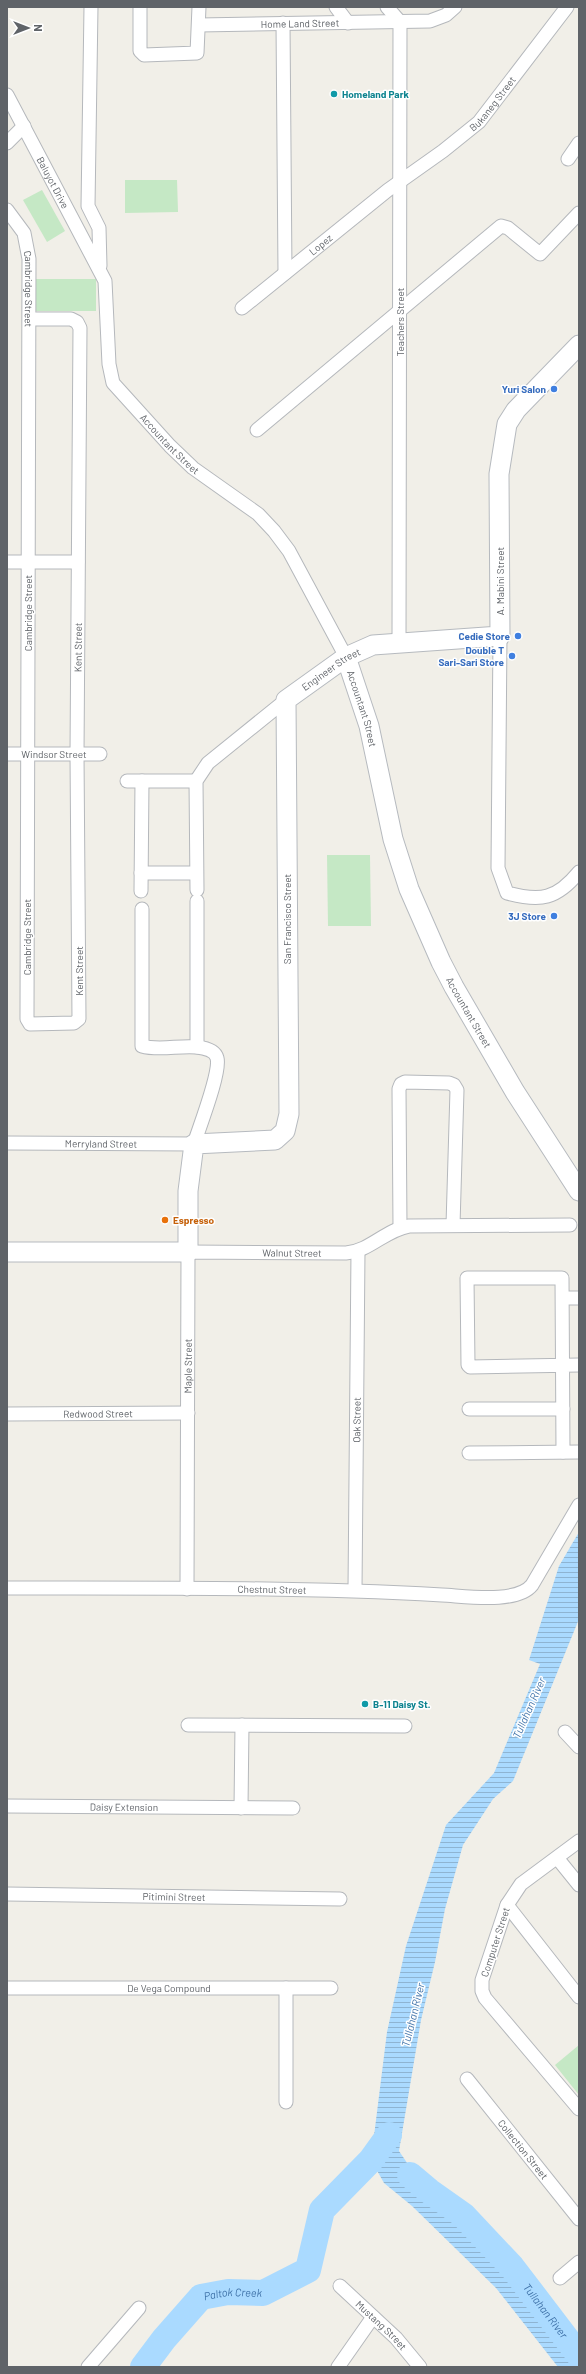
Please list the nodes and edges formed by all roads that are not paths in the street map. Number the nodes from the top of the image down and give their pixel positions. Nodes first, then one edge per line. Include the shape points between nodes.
1 (91, 7) edge
2 (140, 7) edge
3 (199, 7) edge
4 (336, 7) edge
5 (387, 7) edge
6 (456, 7) edge
7 (567, 7) edge
8 (400, 22) junction
9 (348, 23) junction
10 (283, 24) junction
11 (199, 25) junction
12 (7, 95) edge
13 (24, 126) junction
14 (7, 143) edge
15 (579, 143) edge
16 (568, 158) dead end
17 (400, 182) junction
18 (7, 210) edge
19 (579, 213) edge
20 (100, 270) junction
21 (285, 273) junction
22 (242, 308) dead end
23 (400, 312) junction
24 (29, 319) junction
25 (579, 345) edge
26 (257, 430) dead end
27 (7, 562) edge
28 (28, 562) junction
29 (78, 562) junction
30 (500, 636) junction
31 (399, 642) junction
32 (346, 657) junction
33 (286, 700) junction
34 (7, 754) edge
35 (28, 754) junction
36 (77, 754) junction
37 (100, 754) dead end
38 (127, 781) dead end
39 (142, 781) junction
40 (196, 781) junction
41 (579, 872) edge
42 (141, 873) junction
43 (196, 873) junction
44 (141, 891) dead end
45 (142, 909) dead end
46 (77, 1022) joint
47 (197, 1047) junction
48 (7, 1143) edge
49 (194, 1144) junction
50 (579, 1191) edge
51 (453, 1225) junction
52 (570, 1225) dead end
53 (400, 1227) junction
54 (358, 1251) junction
55 (7, 1252) edge
56 (188, 1252) junction
57 (563, 1298) junction
58 (579, 1298) edge
59 (562, 1365) junction
60 (579, 1365) edge
61 (469, 1409) dead end
62 (562, 1409) junction
63 (7, 1414) edge
64 (188, 1414) junction
65 (562, 1452) junction
66 (579, 1452) edge
67 (469, 1453) dead end
68 (579, 1506) edge
69 (7, 1588) edge
70 (187, 1589) junction
71 (356, 1590) junction
72 (188, 1725) dead end
73 (242, 1725) junction
74 (405, 1726) dead end
75 (565, 1732) dead end
76 (579, 1747) edge
77 (7, 1806) edge
78 (241, 1808) junction
79 (293, 1808) dead end
80 (579, 1841) edge
81 (558, 1858) junction
82 (579, 1885) edge
83 (7, 1894) edge
84 (340, 1899) dead end
85 (507, 1905) junction
86 (7, 1988) edge
87 (286, 1988) junction
88 (331, 1988) dead end
89 (579, 1997) edge
90 (467, 2080) dead end
91 (286, 2102) dead end
92 (579, 2109) edge
93 (579, 2219) edge
94 (579, 2262) edge
95 (560, 2278) dead end
96 (340, 2286) dead end
97 (139, 2308) dead end
98 (374, 2317) junction
99 (90, 2365) edge
100 (338, 2367) edge
101 (420, 2367) edge

1 - 20 street via 88,206 99,228
2 - 11 street via 140,51 144,55 197,53
3 - 11 street
4 - 9 street
5 - 8 street
6 - 8 street, Home Land Street via 446,15 430,21
7 - 17 street, Bukaneg Street via 479,122 464,136
8 - 9 street, Home Land Street
8 - 17 street, Teachers Street
9 - 10 street, Home Land Street
10 - 11 street, Home Land Street
10 - 21 street
12 - 13 street, Baluyot Drive
13 - 14 street
13 - 20 street, Baluyot Drive
15 - 16 street
17 - 21 street, Lopez
17 - 23 street, Teachers Street
18 - 24 street, Cambridge Street via 24,233 27,244
19 - 23 street via 540,254 501,226
20 - 32 street, Accountant Street via 107,293 109,364 113,383 193,468 258,514 274,531 289,551
21 - 22 street, Lopez
23 - 26 street
23 - 31 street, Teachers Street
24 - 28 street, Cambridge Street
24 - 29 street, Kent Street via 71,319 79,325
25 - 30 street, A. Mabini Street via 516,410 507,424 499,474
27 - 28 street
28 - 29 street
28 - 35 street, Cambridge Street
29 - 36 street, Kent Street
30 - 31 street, Engineer Street
30 - 41 street, A. Mabini Street via 498,868 508,893 528,898 550,897
31 - 32 street, Engineer Street via 373,645
32 - 33 street, Engineer Street
32 - 50 street, Accountant Street via 369,726 393,839 409,889 454,987 515,1092
33 - 40 street, Engineer Street via 208,763
33 - 49 street, San Francisco Street via 289,1114 285,1131 280,1137 266,1142
34 - 35 street, Windsor Street
35 - 36 street, Windsor Street
35 - 46 street, Cambridge Street via 28,1023
36 - 37 street, Windsor Street
36 - 46 street, Kent Street
38 - 39 street
39 - 40 street
39 - 42 street
40 - 43 street
42 - 43 street
42 - 44 street
43 - 47 street
45 - 47 street via 142,1046
47 - 49 street via 215,1053 218,1064
48 - 49 street, Merryland Street
49 - 56 street, Maple Street via 188,1191
51 - 52 street, Walnut Street
51 - 53 street, Walnut Street
51 - 53 street via 457,1090 449,1083 405,1082 399,1089
53 - 54 street, Walnut Street
54 - 56 street, Walnut Street
54 - 71 street, Oak Street
55 - 56 street, Walnut Street
56 - 64 street, Maple Street
57 - 58 street
57 - 59 street
57 - 59 street via 559,1276 470,1277 467,1280 468,1365
59 - 60 street
59 - 62 street
61 - 62 street
62 - 65 street
63 - 64 street, Redwood Street
64 - 70 street, Maple Street
65 - 66 street
65 - 67 street
68 - 71 street, Chestnut Street via 527,1592 510,1596 470,1596
69 - 70 street, Chestnut Street
70 - 71 street, Chestnut Street
72 - 73 street
73 - 74 street
73 - 78 street
75 - 76 street
77 - 78 street, Daisy Extension
78 - 79 street, Daisy Extension
80 - 81 street, Computer Street
81 - 82 street
81 - 85 street, Computer Street via 522,1884
83 - 84 street, Pitimini Street
85 - 89 street
85 - 92 street, Computer Street via 482,1980 482,1991 485,1998
86 - 87 street, De Vega Compound
87 - 88 street, De Vega Compound
87 - 91 street
90 - 93 street, Collection Street
94 - 95 street
96 - 98 street, Mustang Street
97 - 99 street
98 - 100 street
98 - 101 street, Mustang Street

